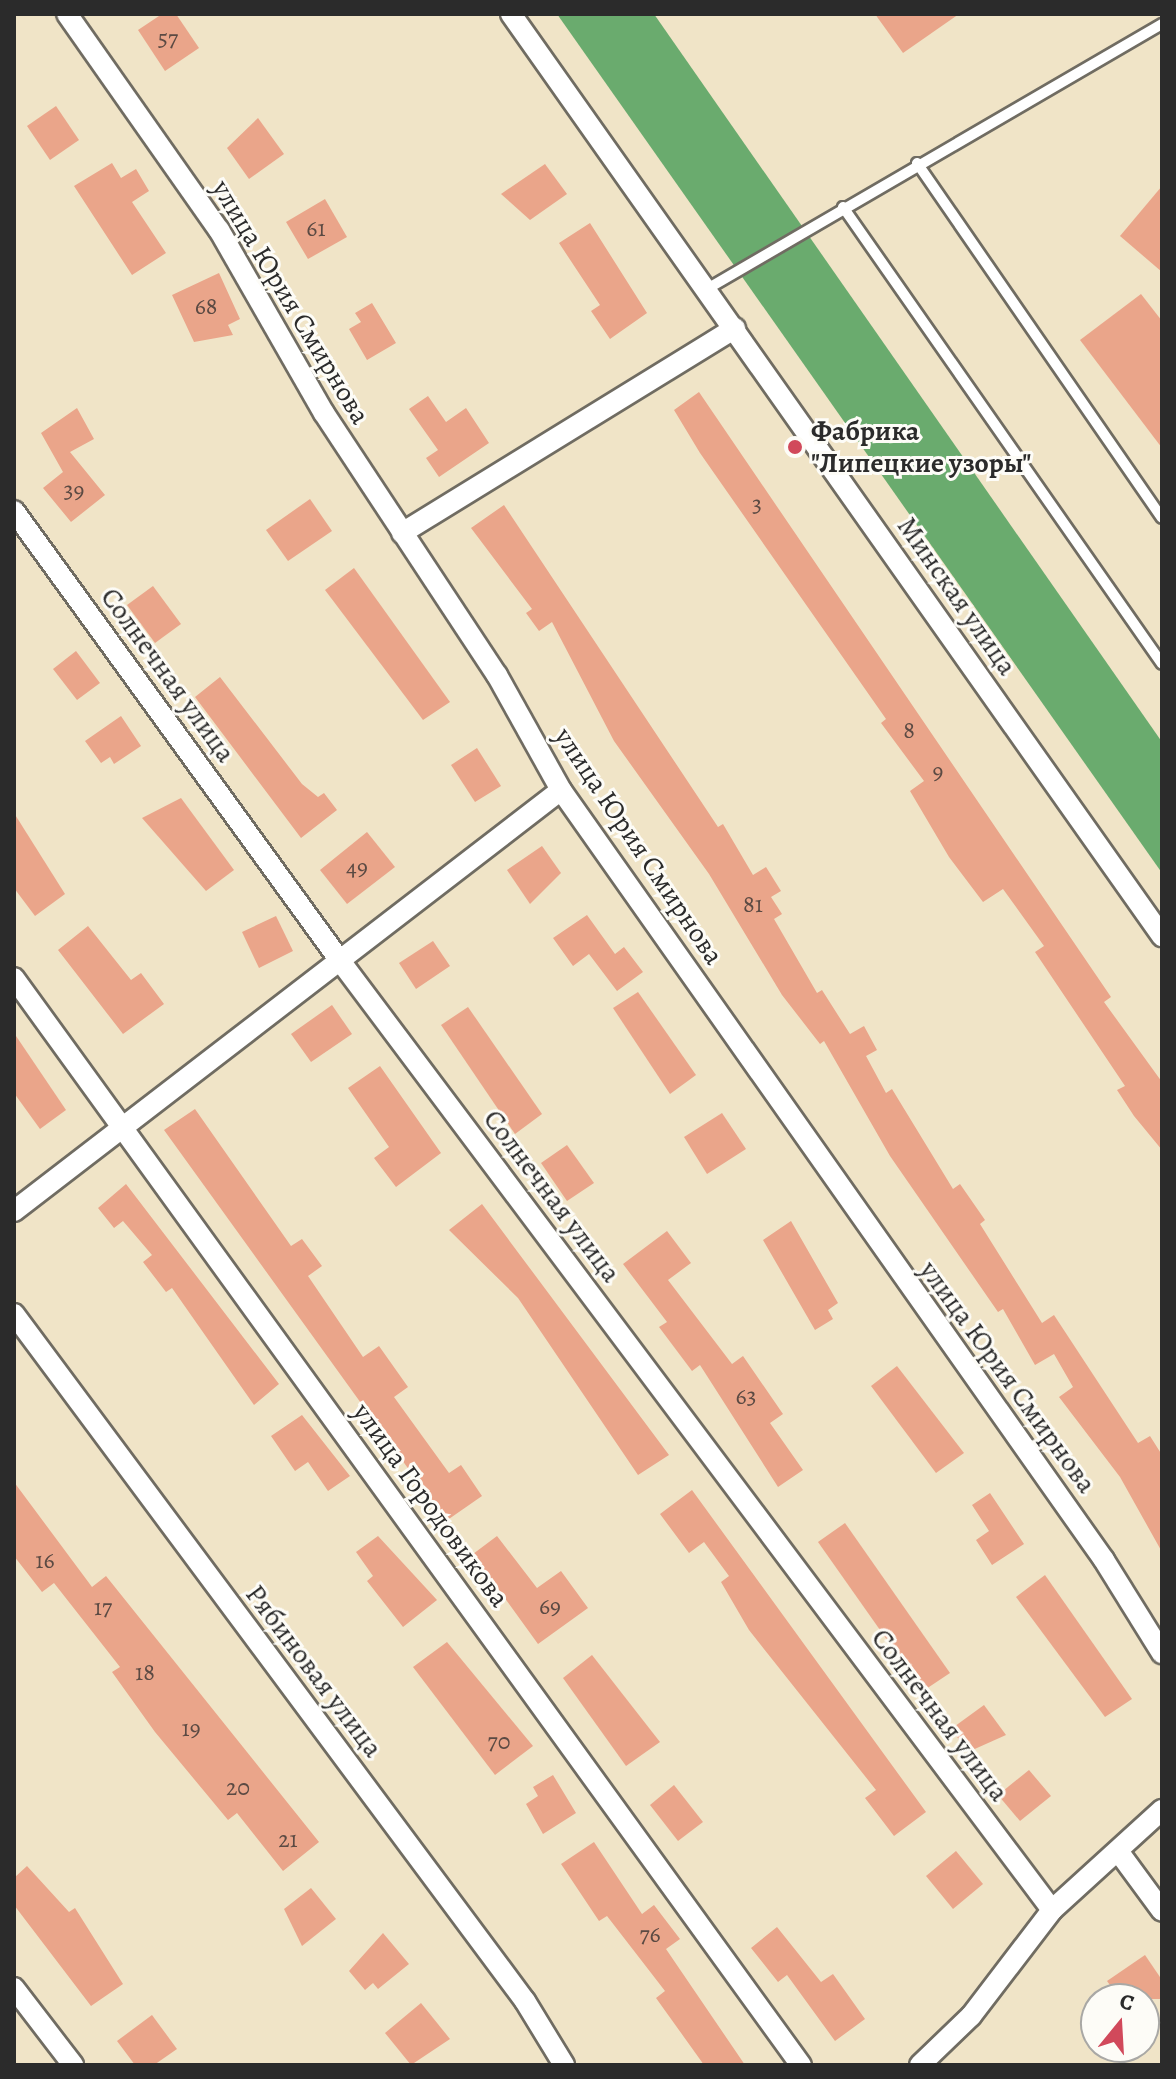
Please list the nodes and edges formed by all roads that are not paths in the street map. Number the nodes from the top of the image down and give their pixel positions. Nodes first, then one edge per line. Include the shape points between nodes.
1 (67, 14) edge
2 (511, 14) edge
3 (1162, 24) edge
4 (917, 163) junction
5 (843, 207) junction
6 (707, 289) junction
7 (735, 328) junction
8 (14, 511) edge
9 (1162, 518) edge
10 (402, 533) junction
11 (1162, 664) edge
12 (561, 790) junction
13 (1162, 936) edge
14 (341, 962) junction
15 (14, 978) edge
16 (121, 1125) junction
17 (14, 1211) edge
18 (14, 1314) edge
19 (1162, 1653) edge
20 (1162, 1810) edge
21 (1118, 1851) junction
22 (1052, 1910) junction
23 (1162, 1911) edge
24 (14, 1988) edge
25 (73, 2065) edge
26 (564, 2065) edge
27 (801, 2065) edge
28 (920, 2065) edge

1 - 10 street, улица Юрия Смирнова via 219,230
2 - 6 street, Минская улица
3 - 4 lane
4 - 5 lane
4 - 9 lane
5 - 6 lane
5 - 11 lane
6 - 7 street, Минская улица
7 - 10 street
7 - 13 street, Минская улица
8 - 14 street, Солнечная улица
10 - 12 street, улица Юрия Смирнова via 497,675
12 - 14 street
12 - 19 street, улица Юрия Смирнова via 1104,1560
14 - 16 street
14 - 22 street, Солнечная улица
15 - 16 street, улица Городовикова
16 - 17 street
16 - 27 street, улица Городовикова
18 - 26 street, Рябиновая улица via 525,2001
20 - 21 street
21 - 22 street
21 - 23 street
22 - 28 street via 971,2016
24 - 25 street

